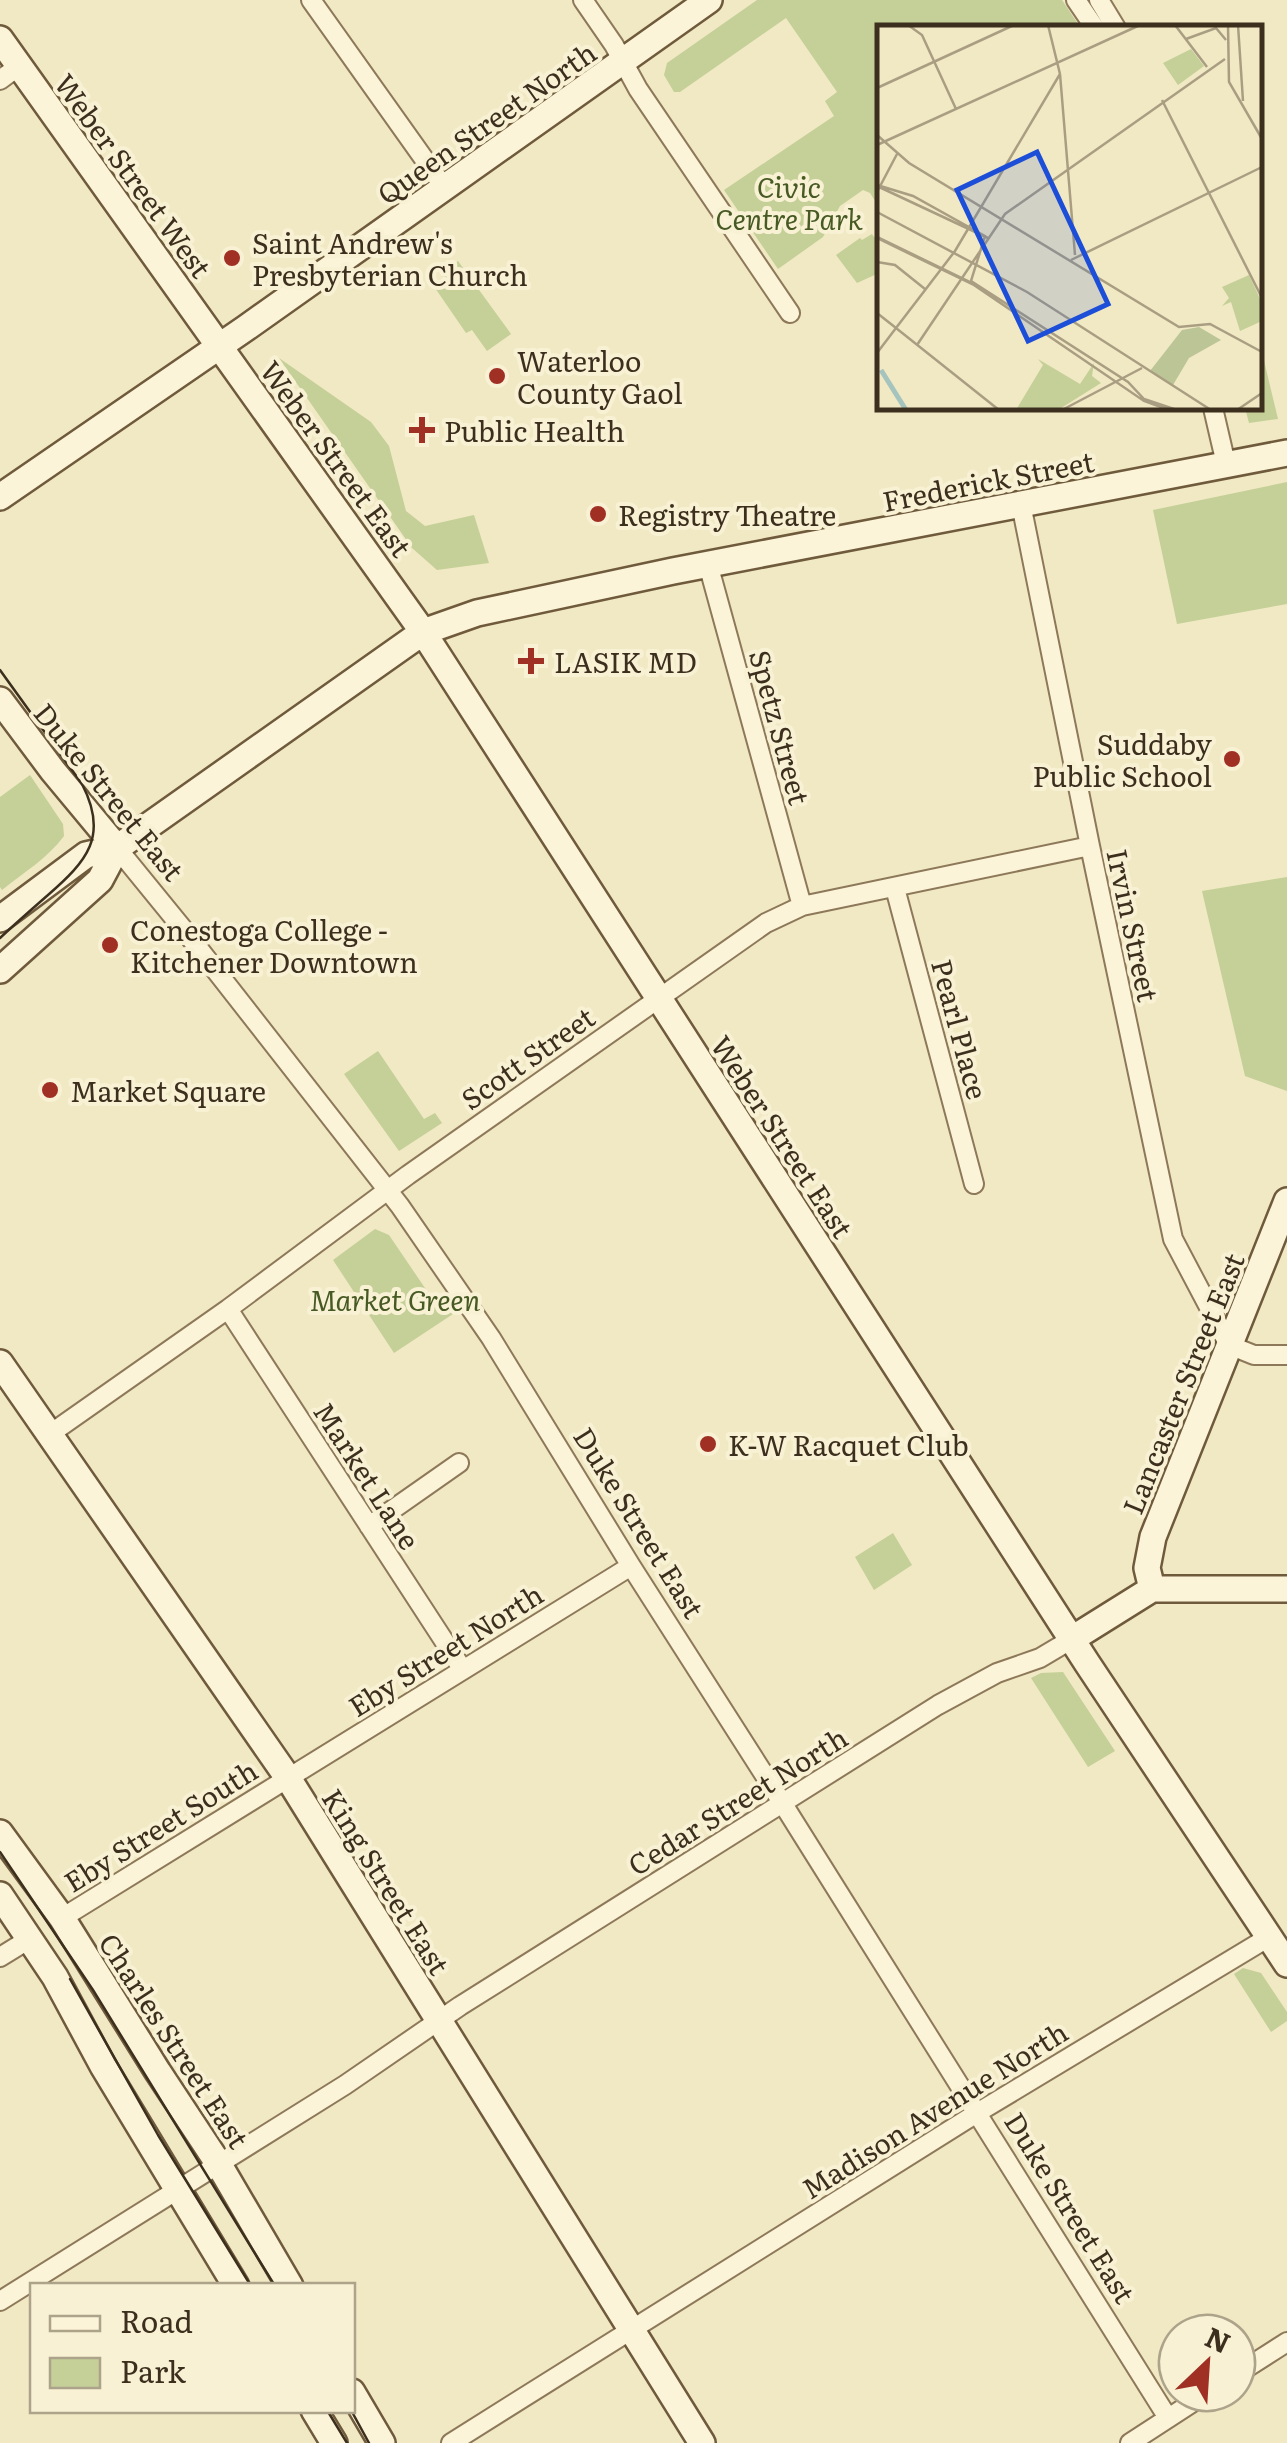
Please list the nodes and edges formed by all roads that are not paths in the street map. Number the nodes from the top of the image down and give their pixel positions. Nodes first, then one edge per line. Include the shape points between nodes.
1 (311, 0) edge
2 (583, 0) edge
3 (709, 0) edge
4 (1076, 0) edge
5 (1098, 0) edge
6 (1092, 25) edge
7 (1114, 25) edge
8 (0, 39) edge
9 (624, 62) junction
10 (10, 73) edge
11 (444, 187) junction
12 (790, 314) dead end
13 (219, 346) junction
14 (1213, 410) edge
15 (1287, 452) edge
16 (1226, 464) junction
17 (0, 497) edge
18 (1021, 504) junction
19 (708, 564) junction
20 (423, 632) junction
21 (0, 700) edge
22 (1090, 846) junction
23 (117, 848) junction
24 (895, 888) junction
25 (802, 906) junction
26 (0, 919) edge
27 (0, 970) edge
28 (658, 998) junction
29 (974, 1184) dead end
30 (388, 1190) junction
31 (1287, 1201) edge
32 (228, 1310) junction
33 (1229, 1345) junction
34 (1287, 1354) edge
35 (0, 1364) edge
36 (50, 1434) junction
37 (459, 1463) dead end
38 (369, 1526) junction
39 (631, 1566) junction
40 (1287, 1588) edge
41 (1152, 1589) junction
42 (1072, 1639) junction
43 (463, 1670) junction
44 (288, 1778) junction
45 (783, 1804) junction
46 (0, 1832) edge
47 (0, 1895) edge
48 (62, 1918) junction
49 (1269, 1937) junction
50 (30, 1938) junction
51 (0, 1958) edge
52 (1287, 1964) edge
53 (438, 2022) junction
54 (976, 2114) junction
55 (218, 2163) junction
56 (177, 2189) junction
57 (234, 2283) edge
58 (288, 2283) edge
59 (0, 2300) edge
60 (631, 2331) junction
61 (1287, 2342) edge
62 (1257, 2361) edge
63 (355, 2397) edge
64 (316, 2413) edge
65 (1176, 2413) edge
66 (1168, 2418) junction
67 (1136, 2441) edge
68 (334, 2443) edge
69 (382, 2443) edge
70 (452, 2443) edge
71 (702, 2443) edge

1 - 11 street
2 - 9 street
3 - 9 main road, Queen Street North
4 - 6 street
5 - 7 street
8 - 10 main road, Weber Street West
9 - 11 main road, Queen Street North
9 - 12 street
10 - 13 main road, Weber Street West
11 - 13 main road, Queen Street North
13 - 17 main road, Queen Street North
13 - 20 main road, Weber Street East
14 - 16 street
15 - 16 main road, Frederick Street
16 - 18 main road, Frederick Street
18 - 19 main road, Frederick Street
18 - 22 street, Irvin Street
19 - 20 main road, Frederick Street via 476,613
19 - 25 street, Spetz Street
20 - 23 main road, Frederick Street
20 - 28 main road, Weber Street East
21 - 23 main road, Duke Street East
22 - 24 street, Scott Street
22 - 33 street, Irvin Street via 1172,1239
23 - 26 main road, Frederick Street via 86,854
23 - 27 main road, Frederick Street via 100,880
23 - 30 street, Duke Street East
24 - 25 street, Scott Street
24 - 29 street, Pearl Place
25 - 28 street, Scott Street via 766,923
28 - 30 street, Scott Street
28 - 42 main road, Weber Street East
30 - 32 street, Scott Street
30 - 39 street, Duke Street East via 496,1344
31 - 33 main road, Lancaster Street East
32 - 36 street, Scott Street
32 - 38 street, Market Lane
33 - 34 street via 1254,1355
33 - 41 main road, Lancaster Street East via 1153,1537 1147,1568
35 - 36 main road, King Street East
36 - 44 main road, King Street East
37 - 38 street
38 - 43 street, Market Lane
39 - 43 street, Eby Street North
39 - 45 street, Duke Street East
40 - 41 main road
41 - 42 main road
42 - 45 street, Cedar Street North via 938,1705
42 - 49 main road, Weber Street East
43 - 44 street, Eby Street North
44 - 48 street, Eby Street South
44 - 53 main road, King Street East
45 - 53 street, Cedar Street North
45 - 54 street, Duke Street East
46 - 48 main road, Charles Street East
47 - 50 main road
48 - 55 main road, Charles Street East
49 - 52 main road, Weber Street East
49 - 54 street, Madison Avenue North
50 - 51 street
50 - 56 main road
53 - 55 street, Cedar Street North
53 - 60 main road, King Street East
54 - 60 street, Madison Avenue North
54 - 66 street, Duke Street East
55 - 56 street, Cedar Street North
55 - 58 main road, Charles Street East
56 - 57 main road
56 - 59 street, Cedar Street North
60 - 70 street, Madison Avenue North
60 - 71 main road, King Street East
61 - 62 street
63 - 69 main road
64 - 68 main road
65 - 66 street
66 - 67 street

